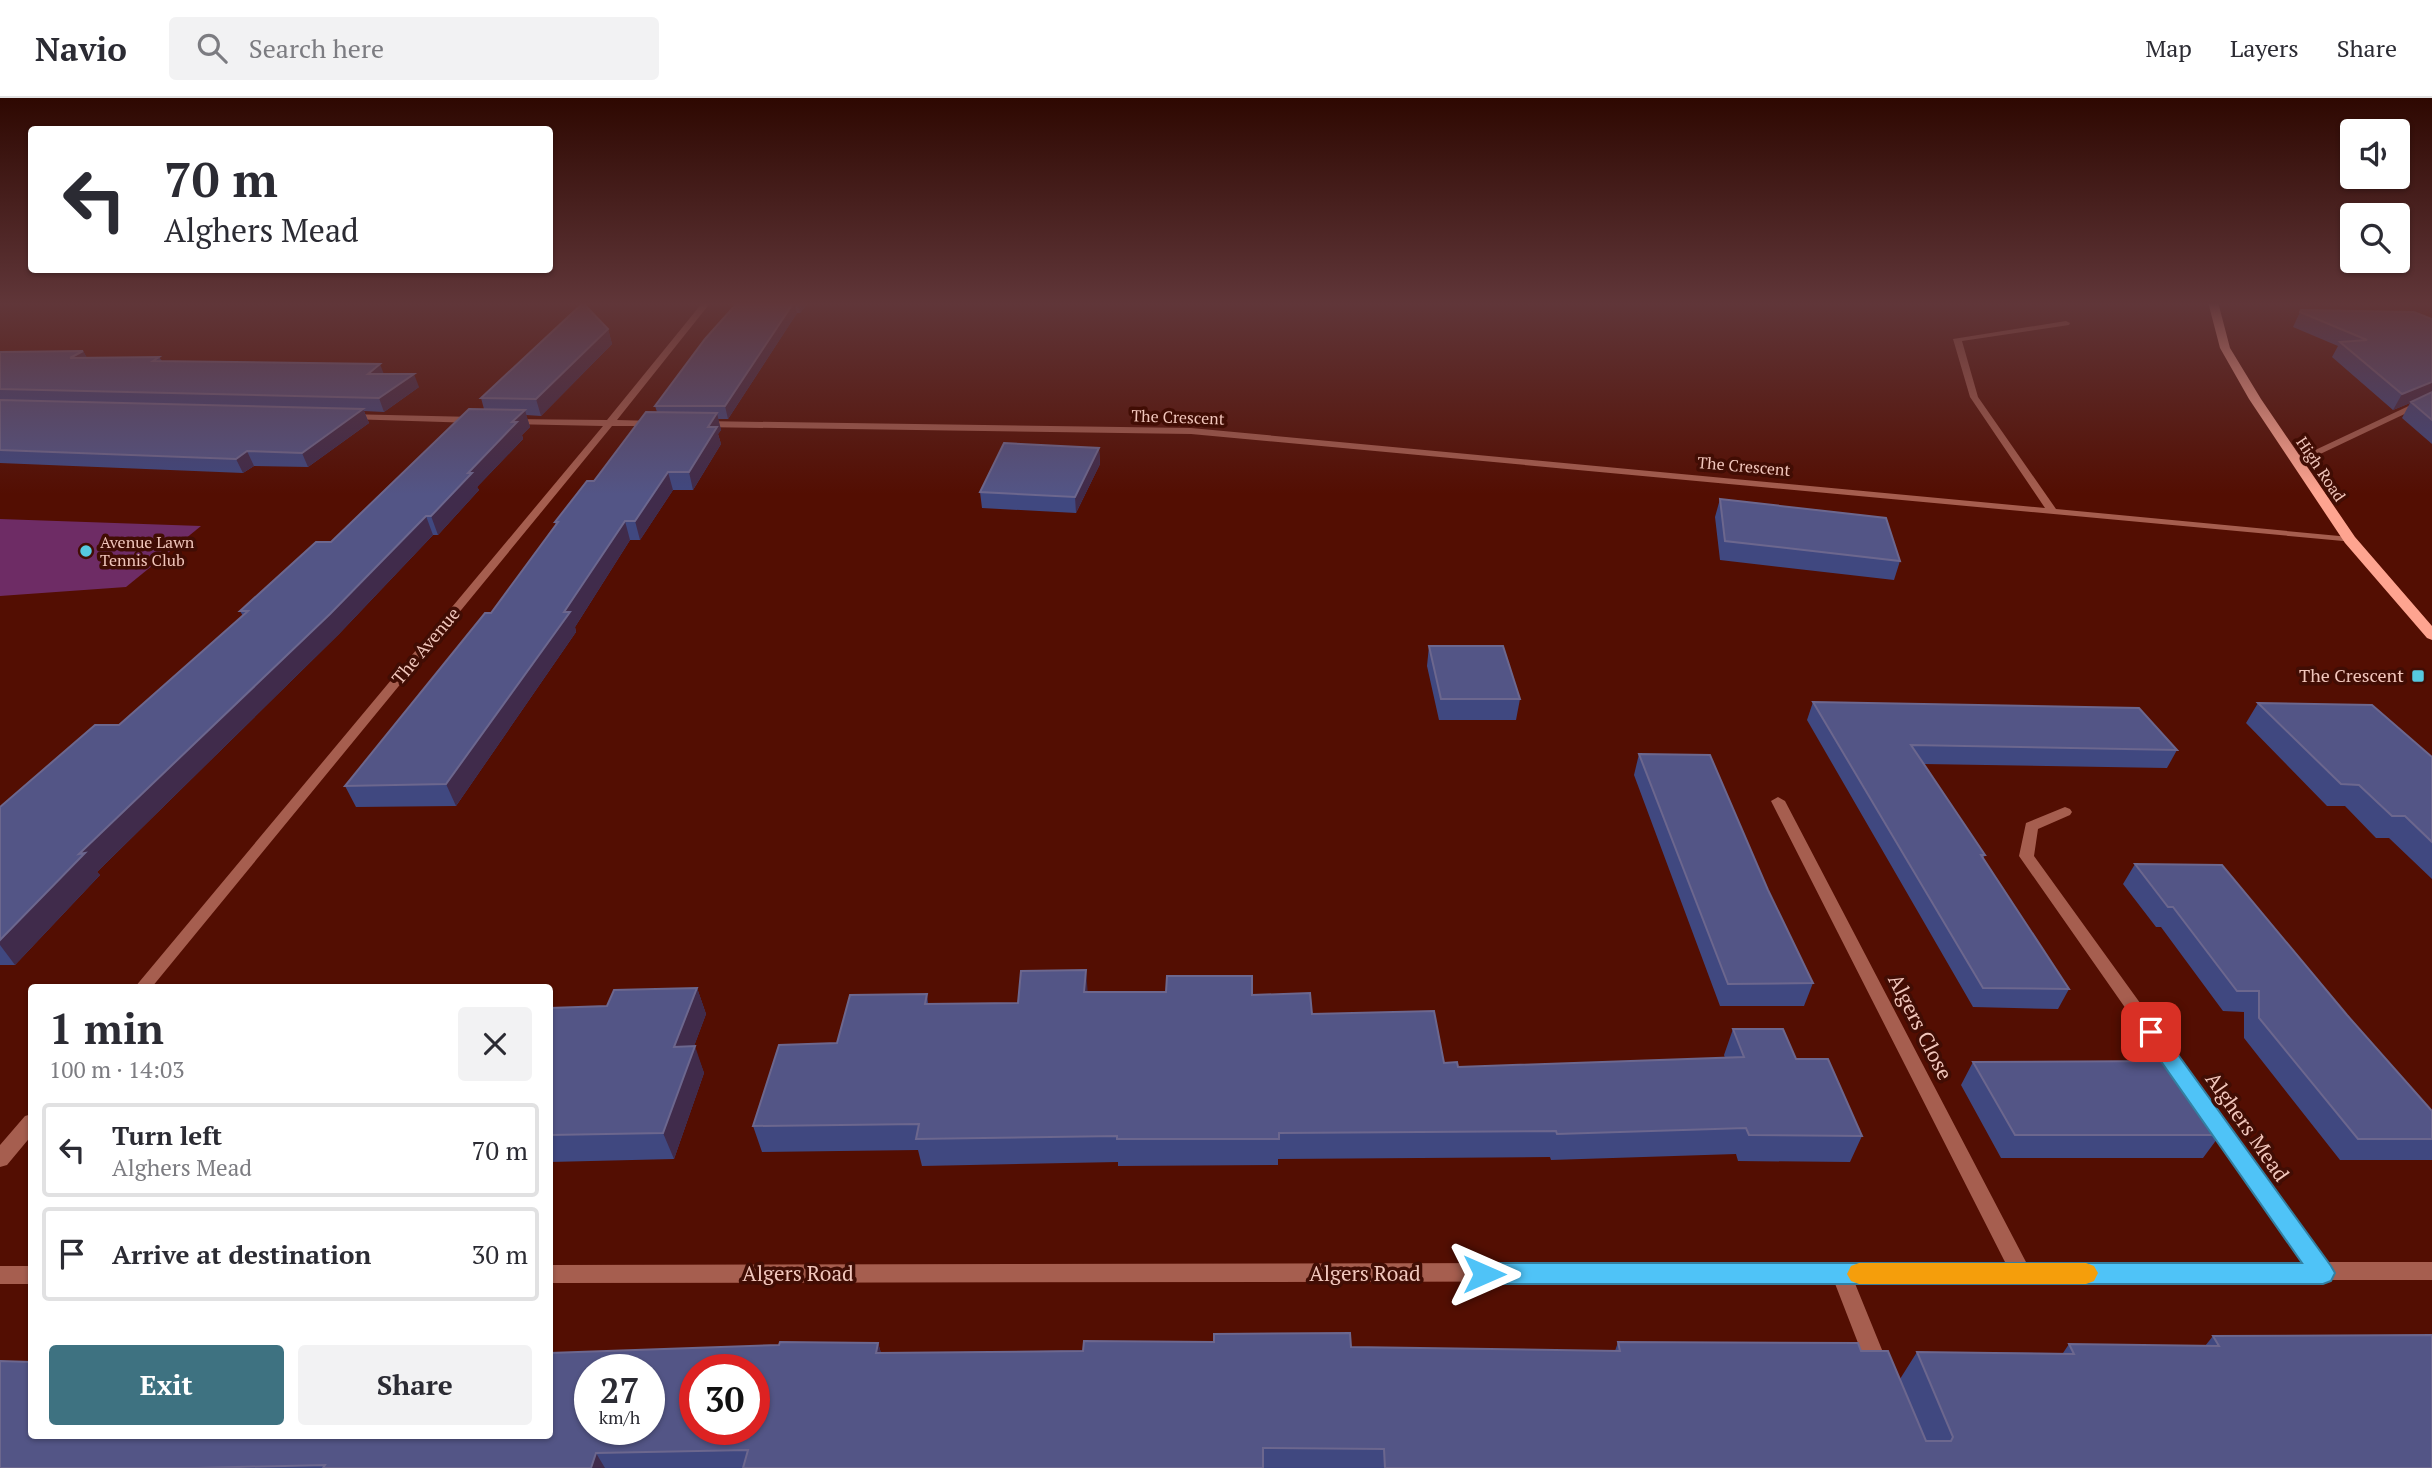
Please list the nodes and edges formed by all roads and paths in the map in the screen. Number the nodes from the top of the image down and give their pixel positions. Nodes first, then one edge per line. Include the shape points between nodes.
1 (656, 366) edge
2 (1965, 366) edge
3 (2236, 366) edge
4 (2432, 398) edge
5 (333, 416) edge
6 (485, 420) edge
7 (499, 420) edge
8 (610, 423) junction
9 (666, 424) edge
10 (693, 424) edge
11 (2294, 457) junction
12 (2051, 510) junction
13 (2350, 540) junction
14 (2432, 635) edge
15 (1778, 801) dead end
16 (2065, 812) dead end
17 (145, 984) edge
18 (28, 1127) edge
19 (0, 1160) edge
20 (2432, 1271) edge
21 (2021, 1273) junction
22 (2323, 1273) junction
23 (553, 1274) edge
24 (1841, 1274) junction
25 (0, 1275) edge
26 (28, 1275) edge
27 (1888, 1390) edge

1 - 8 street, The Avenue
2 - 12 street via 1974,397
3 - 11 main road, High Road
4 - 11 street via 2313,454
5 - 6 street
7 - 8 street
8 - 9 street
8 - 17 street, The Avenue
10 - 12 street, The Crescent via 1191,431
11 - 13 main road, High Road
12 - 13 street, The Crescent
13 - 14 main road, High Road
15 - 21 street, Algers Close
16 - 22 street, Alghers Mead via 2031,826 2026,856
18 - 19 street
20 - 22 street, Algers Road
21 - 22 street, Algers Road
21 - 24 street, Algers Road
23 - 24 street, Algers Road
24 - 27 street
25 - 26 street

